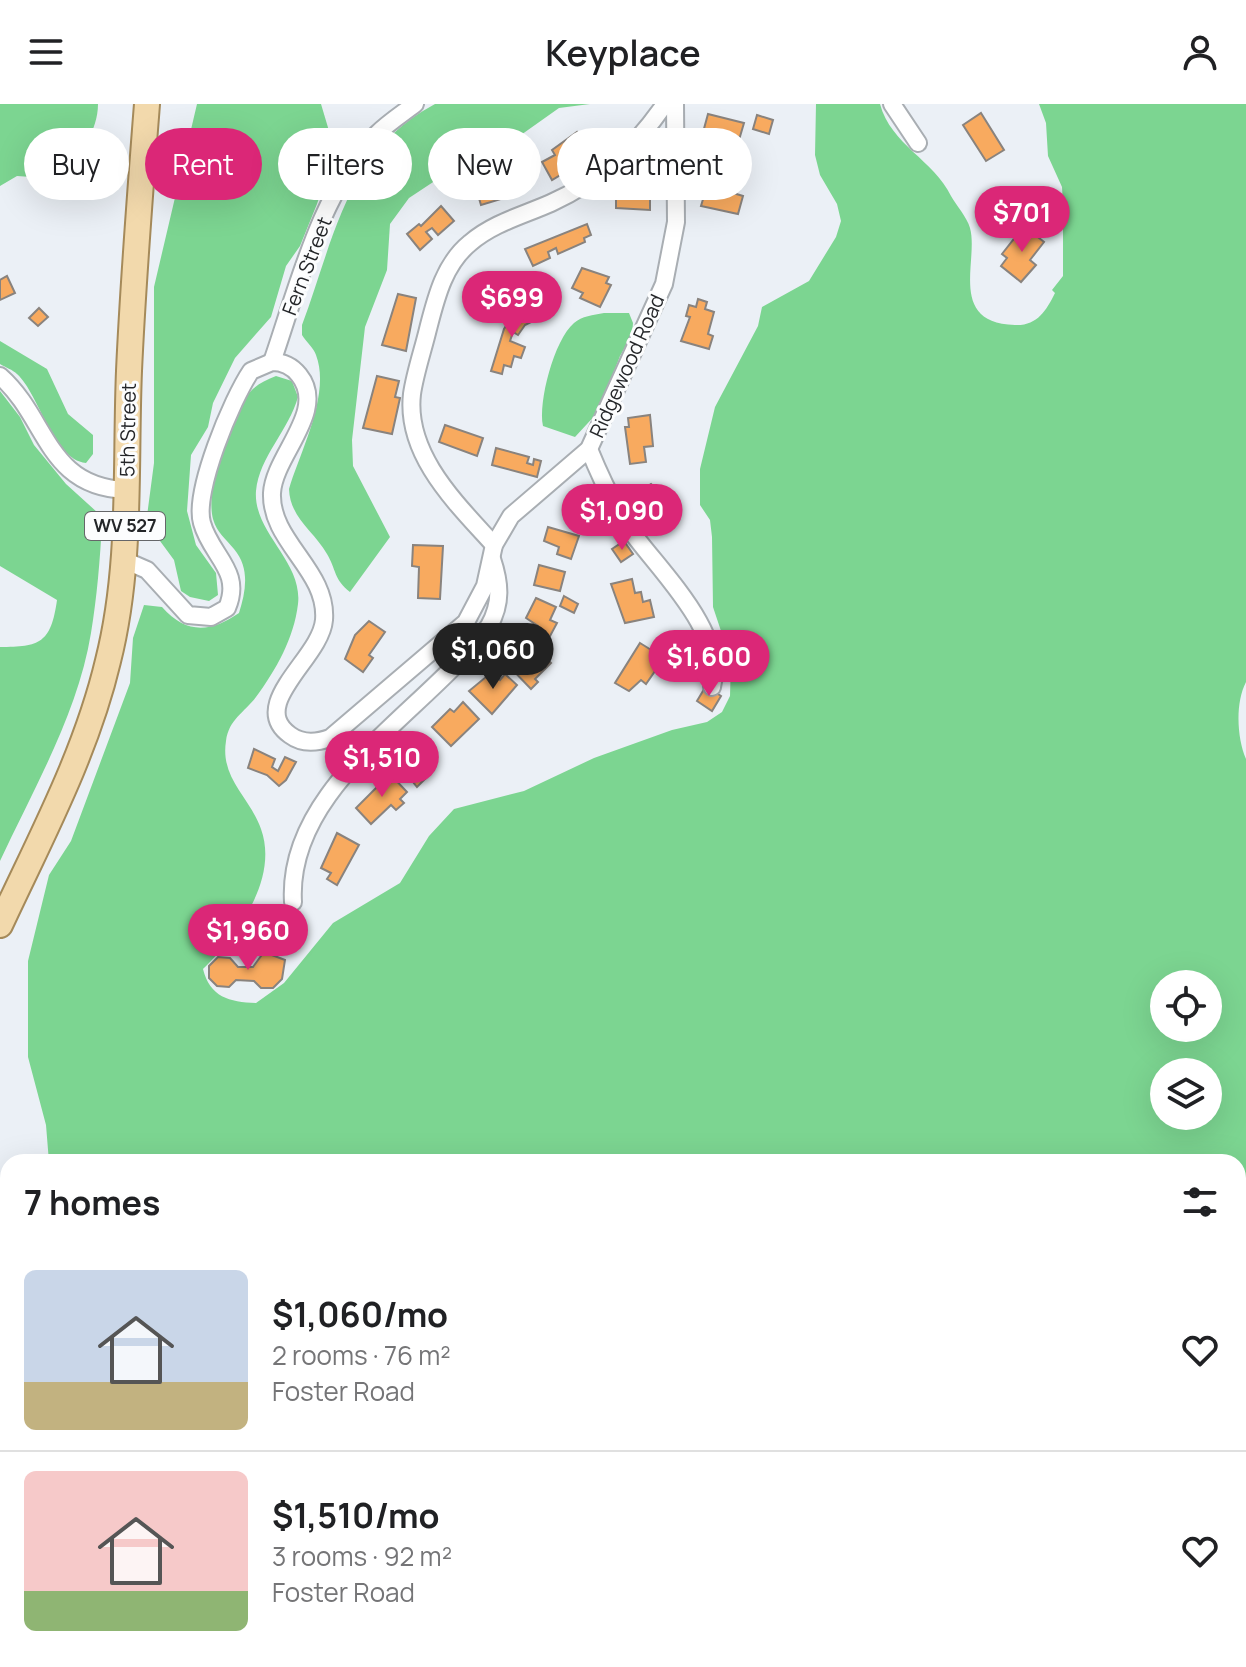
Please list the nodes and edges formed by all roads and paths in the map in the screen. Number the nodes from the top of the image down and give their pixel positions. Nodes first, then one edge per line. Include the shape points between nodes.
1 (147, 104) edge
2 (415, 104) edge
3 (665, 104) edge
4 (675, 104) edge
5 (892, 104) edge
6 (918, 143) dead end
7 (272, 362) junction
8 (0, 376) edge
9 (589, 449) junction
10 (126, 490) junction
11 (493, 551) junction
12 (124, 560) junction
13 (712, 687) dead end
14 (293, 902) dead end
15 (0, 925) edge

1 - 10 main road, 5th Street / WV 527
2 - 7 street, Fern Street via 365,148 331,205
3 - 11 street via 603,173 554,202 487,230 454,259 442,280 412,395 416,437 435,474
4 - 9 street, Ridgewood Road via 676,222 664,284
5 - 6 street
7 - 11 street, Ridgewood Road via 294,370 308,393 307,409 278,468 272,497 285,536 313,575 324,606 316,646 277,700 278,722 285,732 307,742 330,738 443,644 477,607
7 - 12 street via 258,366 246,379 200,498 202,525 231,576 227,608 211,617 188,615 147,570
8 - 10 street via 20,397 62,464 94,484
9 - 11 street, Ridgewood Road via 522,504
9 - 13 street via 627,526 708,639 715,664
10 - 12 main road, 5th Street / WV 527
11 - 14 street via 499,597 489,626 339,782 297,857
12 - 15 main road, 5th Street / WV 527 via 113,639 92,715

